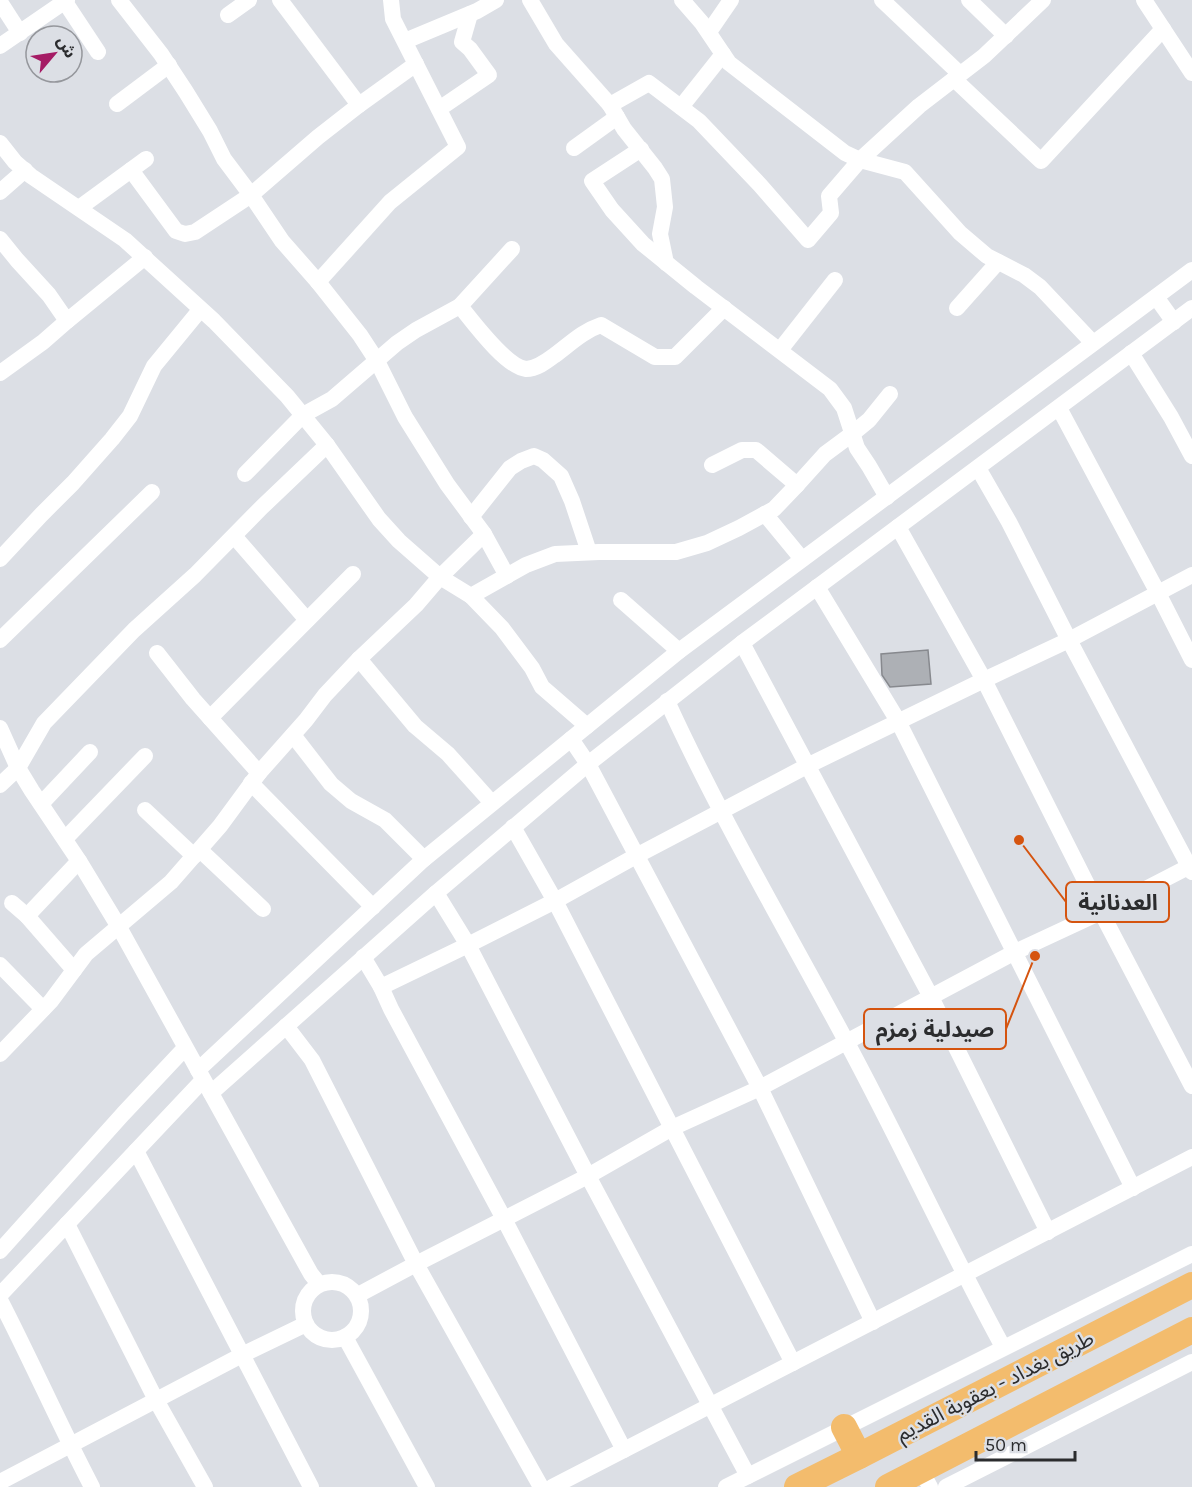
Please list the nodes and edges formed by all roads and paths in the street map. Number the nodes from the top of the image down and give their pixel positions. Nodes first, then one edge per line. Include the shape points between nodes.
1 (119, 0) edge
2 (249, 0) edge
3 (280, 0) edge
4 (391, 0) edge
5 (496, 0) edge
6 (530, 0) edge
7 (682, 0) edge
8 (731, 0) edge
9 (882, 0) edge
10 (969, 0) edge
11 (1043, 0) edge
12 (1144, 0) edge
13 (66, 1) edge
14 (0, 2) edge
15 (470, 14) junction
16 (228, 15) dead end
17 (1163, 29) junction
18 (709, 32) junction
19 (20, 33) junction
20 (1006, 36) junction
21 (405, 41) junction
22 (0, 46) edge
23 (98, 52) dead end
24 (723, 54) junction
25 (416, 64) junction
26 (169, 65) junction
27 (1192, 73) edge
28 (957, 77) junction
29 (117, 104) dead end
30 (359, 105) junction
31 (681, 107) junction
32 (439, 109) junction
33 (614, 111) junction
34 (0, 143) edge
35 (574, 148) dead end
36 (640, 149) junction
37 (146, 159) dead end
38 (860, 160) junction
39 (25, 170) junction
40 (131, 170) junction
41 (0, 192) edge
42 (251, 195) junction
43 (79, 208) junction
44 (0, 239) edge
45 (512, 249) dead end
46 (145, 257) junction
47 (998, 262) junction
48 (666, 263) junction
49 (1192, 270) edge
50 (835, 280) dead end
51 (318, 282) junction
52 (1156, 297) junction
53 (460, 306) junction
54 (724, 308) junction
55 (957, 308) dead end
56 (1192, 308) edge
57 (200, 310) junction
58 (67, 321) junction
59 (1174, 322) junction
60 (1094, 344) junction
61 (780, 350) junction
62 (1131, 352) junction
63 (377, 361) junction
64 (0, 373) edge
65 (890, 394) dead end
66 (1059, 408) junction
67 (303, 415) junction
68 (852, 434) junction
69 (327, 444) junction
70 (1192, 456) edge
71 (712, 465) dead end
72 (978, 468) junction
73 (245, 474) dead end
74 (797, 485) junction
75 (152, 492) dead end
76 (887, 497) junction
77 (765, 514) junction
78 (471, 517) junction
79 (898, 527) junction
80 (484, 534) junction
81 (234, 536) junction
82 (589, 552) junction
83 (0, 559) edge
84 (802, 559) junction
85 (353, 574) dead end
86 (1192, 575) edge
87 (507, 576) junction
88 (440, 578) junction
89 (817, 587) junction
90 (1158, 592) junction
91 (471, 596) junction
92 (621, 600) dead end
93 (307, 620) junction
94 (0, 640) edge
95 (1069, 640) junction
96 (742, 643) junction
97 (679, 651) junction
98 (157, 653) dead end
99 (359, 659) junction
100 (1192, 660) edge
101 (984, 680) junction
102 (667, 701) junction
103 (210, 718) junction
104 (898, 721) junction
105 (587, 726) junction
106 (0, 728) edge
107 (293, 735) junction
108 (571, 739) junction
109 (90, 752) dead end
110 (145, 756) dead end
111 (588, 764) junction
112 (807, 766) junction
113 (18, 768) junction
114 (255, 778) junction
115 (0, 785) edge
116 (492, 803) junction
117 (41, 804) junction
118 (145, 810) dead end
119 (722, 811) junction
120 (513, 827) junction
121 (65, 839) junction
122 (197, 853) junction
123 (636, 856) junction
124 (424, 859) junction
125 (80, 861) junction
126 (1191, 868) edge
127 (436, 892) junction
128 (555, 901) junction
129 (12, 903) dead end
130 (373, 907) junction
131 (263, 909) dead end
132 (1101, 912) junction
133 (27, 915) junction
134 (118, 927) junction
135 (468, 945) junction
136 (1016, 952) junction
137 (363, 957) junction
138 (0, 965) edge
139 (74, 970) junction
140 (381, 987) junction
141 (931, 997) junction
142 (43, 1009) junction
143 (286, 1026) junction
144 (847, 1042) junction
145 (186, 1048) junction
146 (0, 1054) edge
147 (204, 1081) junction
148 (1192, 1086) edge
149 (760, 1088) junction
150 (672, 1128) junction
151 (136, 1151) junction
152 (1192, 1157) edge
153 (588, 1176) junction
154 (1133, 1188) junction
155 (504, 1219) junction
156 (67, 1224) junction
157 (1048, 1232) junction
158 (2, 1244) edge
159 (1192, 1254) edge
160 (416, 1264) junction
161 (964, 1275) junction
162 (319, 1284) junction
163 (1192, 1285) edge
164 (0, 1295) edge
165 (358, 1295) junction
166 (0, 1300) edge
167 (873, 1322) junction
168 (306, 1324) junction
169 (1192, 1330) edge
170 (345, 1337) junction
171 (1003, 1347) junction
172 (242, 1354) junction
173 (1192, 1362) edge
174 (793, 1363) junction
175 (156, 1400) junction
176 (711, 1406) junction
177 (844, 1427) junction
178 (70, 1445) junction
179 (624, 1450) junction
180 (860, 1456) junction
181 (748, 1476) junction
182 (926, 1478) edge
183 (0, 1482) edge
184 (92, 1487) edge
185 (205, 1487) edge
186 (310, 1487) edge
187 (426, 1487) edge
188 (541, 1487) edge
189 (552, 1487) edge
190 (726, 1487) edge
191 (797, 1487) edge
192 (888, 1487) edge
193 (946, 1487) edge

1 - 26 street
2 - 16 street
3 - 30 street
4 - 21 street via 393,19
5 - 15 street
6 - 33 street via 556,44
7 - 18 street
8 - 18 street
9 - 28 street
10 - 20 street
11 - 20 street
12 - 17 street
13 - 19 street
13 - 23 street
14 - 19 street
15 - 21 street
15 - 32 street via 462,42 489,75
17 - 27 street
17 - 28 street via 1041,161
18 - 24 street
19 - 22 street
20 - 28 street
21 - 25 street
24 - 31 street
24 - 38 street via 738,71 845,153
25 - 30 street
25 - 32 street
26 - 29 street
26 - 42 street via 224,159
28 - 38 street
30 - 42 street
31 - 33 street via 649,83
31 - 38 street via 699,121 808,240 831,213 829,196
32 - 51 street via 458,147 390,202
33 - 35 street
33 - 36 street
34 - 39 street
36 - 48 street via 662,179 665,207 660,234
36 - 48 street via 592,181 612,210
37 - 40 street
38 - 47 street via 905,172 960,233
39 - 41 street
39 - 43 street
40 - 42 street via 176,231 185,234 195,232
40 - 43 street
42 - 51 street via 282,241
43 - 46 street
44 - 58 street
45 - 53 street
46 - 57 street
46 - 58 street
47 - 55 street
47 - 60 street via 1040,287
48 - 54 street
49 - 52 street
50 - 61 street
51 - 63 street
52 - 59 street
52 - 60 street
53 - 54 street via 511,363 527,369 543,364 589,329 601,325 655,357 675,357
53 - 63 street via 416,330
54 - 61 street
56 - 59 street
57 - 67 street
57 - 83 street via 154,366 130,416 112,439
58 - 64 street
59 - 62 street
60 - 76 street
61 - 68 street via 830,389 844,408
62 - 66 street
62 - 70 street
63 - 67 street via 332,399
63 - 78 street via 405,417
65 - 68 street via 870,420
66 - 72 street
66 - 90 street
67 - 69 street
67 - 73 street
68 - 74 street via 825,454
68 - 76 street
69 - 81 street
69 - 88 street via 379,519
71 - 74 street via 742,450 756,450
72 - 79 street
72 - 95 street
74 - 77 street
75 - 94 street
76 - 84 street
77 - 82 street via 707,543 676,552
77 - 84 street
78 - 80 street
78 - 82 street via 510,468 534,456 561,476
79 - 89 street
79 - 101 street
80 - 87 street
80 - 88 street
81 - 93 street
81 - 113 street via 134,630 44,723
82 - 87 street via 555,554
84 - 97 street
85 - 93 street
86 - 90 street
87 - 91 street
88 - 91 street
88 - 99 street
89 - 96 street
89 - 104 street
90 - 95 street
90 - 100 street
91 - 105 street via 502,628 542,687
92 - 97 street
93 - 103 street
95 - 101 street
95 - 126 street
96 - 102 street
96 - 112 street
97 - 105 street
98 - 103 street
99 - 107 street
99 - 116 street via 415,726 448,754
101 - 104 street
101 - 132 street
102 - 111 street
102 - 119 street
103 - 114 street
104 - 112 street
104 - 136 street
105 - 108 street
106 - 113 street
107 - 114 street
107 - 124 street via 331,784 351,801 385,820
108 - 111 street
108 - 116 street
109 - 117 street
110 - 121 street
111 - 120 street
111 - 123 street
112 - 119 street
112 - 141 street
113 - 115 street
113 - 117 street
114 - 122 street
114 - 130 street
116 - 124 street
117 - 121 street
118 - 122 street
119 - 123 street
119 - 144 street
120 - 127 street
120 - 128 street
121 - 125 street
122 - 131 street
122 - 134 street via 171,882
123 - 128 street
123 - 149 street
124 - 130 street
125 - 133 street
125 - 134 street
126 - 132 street
127 - 135 street
127 - 137 street
128 - 135 street
128 - 150 street
129 - 133 street
130 - 147 street
132 - 136 street
132 - 148 street
133 - 139 street
134 - 139 street via 86,954
134 - 145 street
135 - 140 street
135 - 153 street
136 - 141 street
136 - 154 street
137 - 140 street
137 - 143 street
138 - 142 street
139 - 142 street
140 - 155 street
141 - 144 street
141 - 157 street
142 - 146 street
143 - 147 street
143 - 160 street via 312,1060
144 - 149 street
144 - 161 street
145 - 147 street
145 - 158 street
147 - 151 street
147 - 162 street
149 - 150 street
149 - 167 street
150 - 153 street
150 - 174 street
151 - 156 street
151 - 172 street
152 - 154 street
153 - 155 street
153 - 176 street
154 - 157 street
155 - 160 street
155 - 179 street
156 - 164 street
156 - 175 street
157 - 161 street
159 - 171 street
160 - 165 street
160 - 188 street
161 - 167 street
161 - 171 street
162 - 165 street via 341,1283
162 - 168 street via 304,1301 302,1313
163 - 180 highway, طريق بغداد - بعقوبة القديم
165 - 170 street via 360,1320
166 - 178 street
167 - 174 street
168 - 170 street via 323,1339
168 - 172 street
169 - 182 highway, طريق بغداد - بعقوبة القديم
170 - 187 street
171 - 177 street
172 - 175 street
172 - 186 street
173 - 193 street
174 - 176 street
175 - 178 street
175 - 185 street
176 - 179 street
176 - 181 street
177 - 180 highway
177 - 181 street
178 - 183 street
178 - 184 street
179 - 189 street
180 - 191 highway, طريق بغداد - بعقوبة القديم
181 - 190 street
182 - 192 highway, طريق بغداد - بعقوبة القديم

